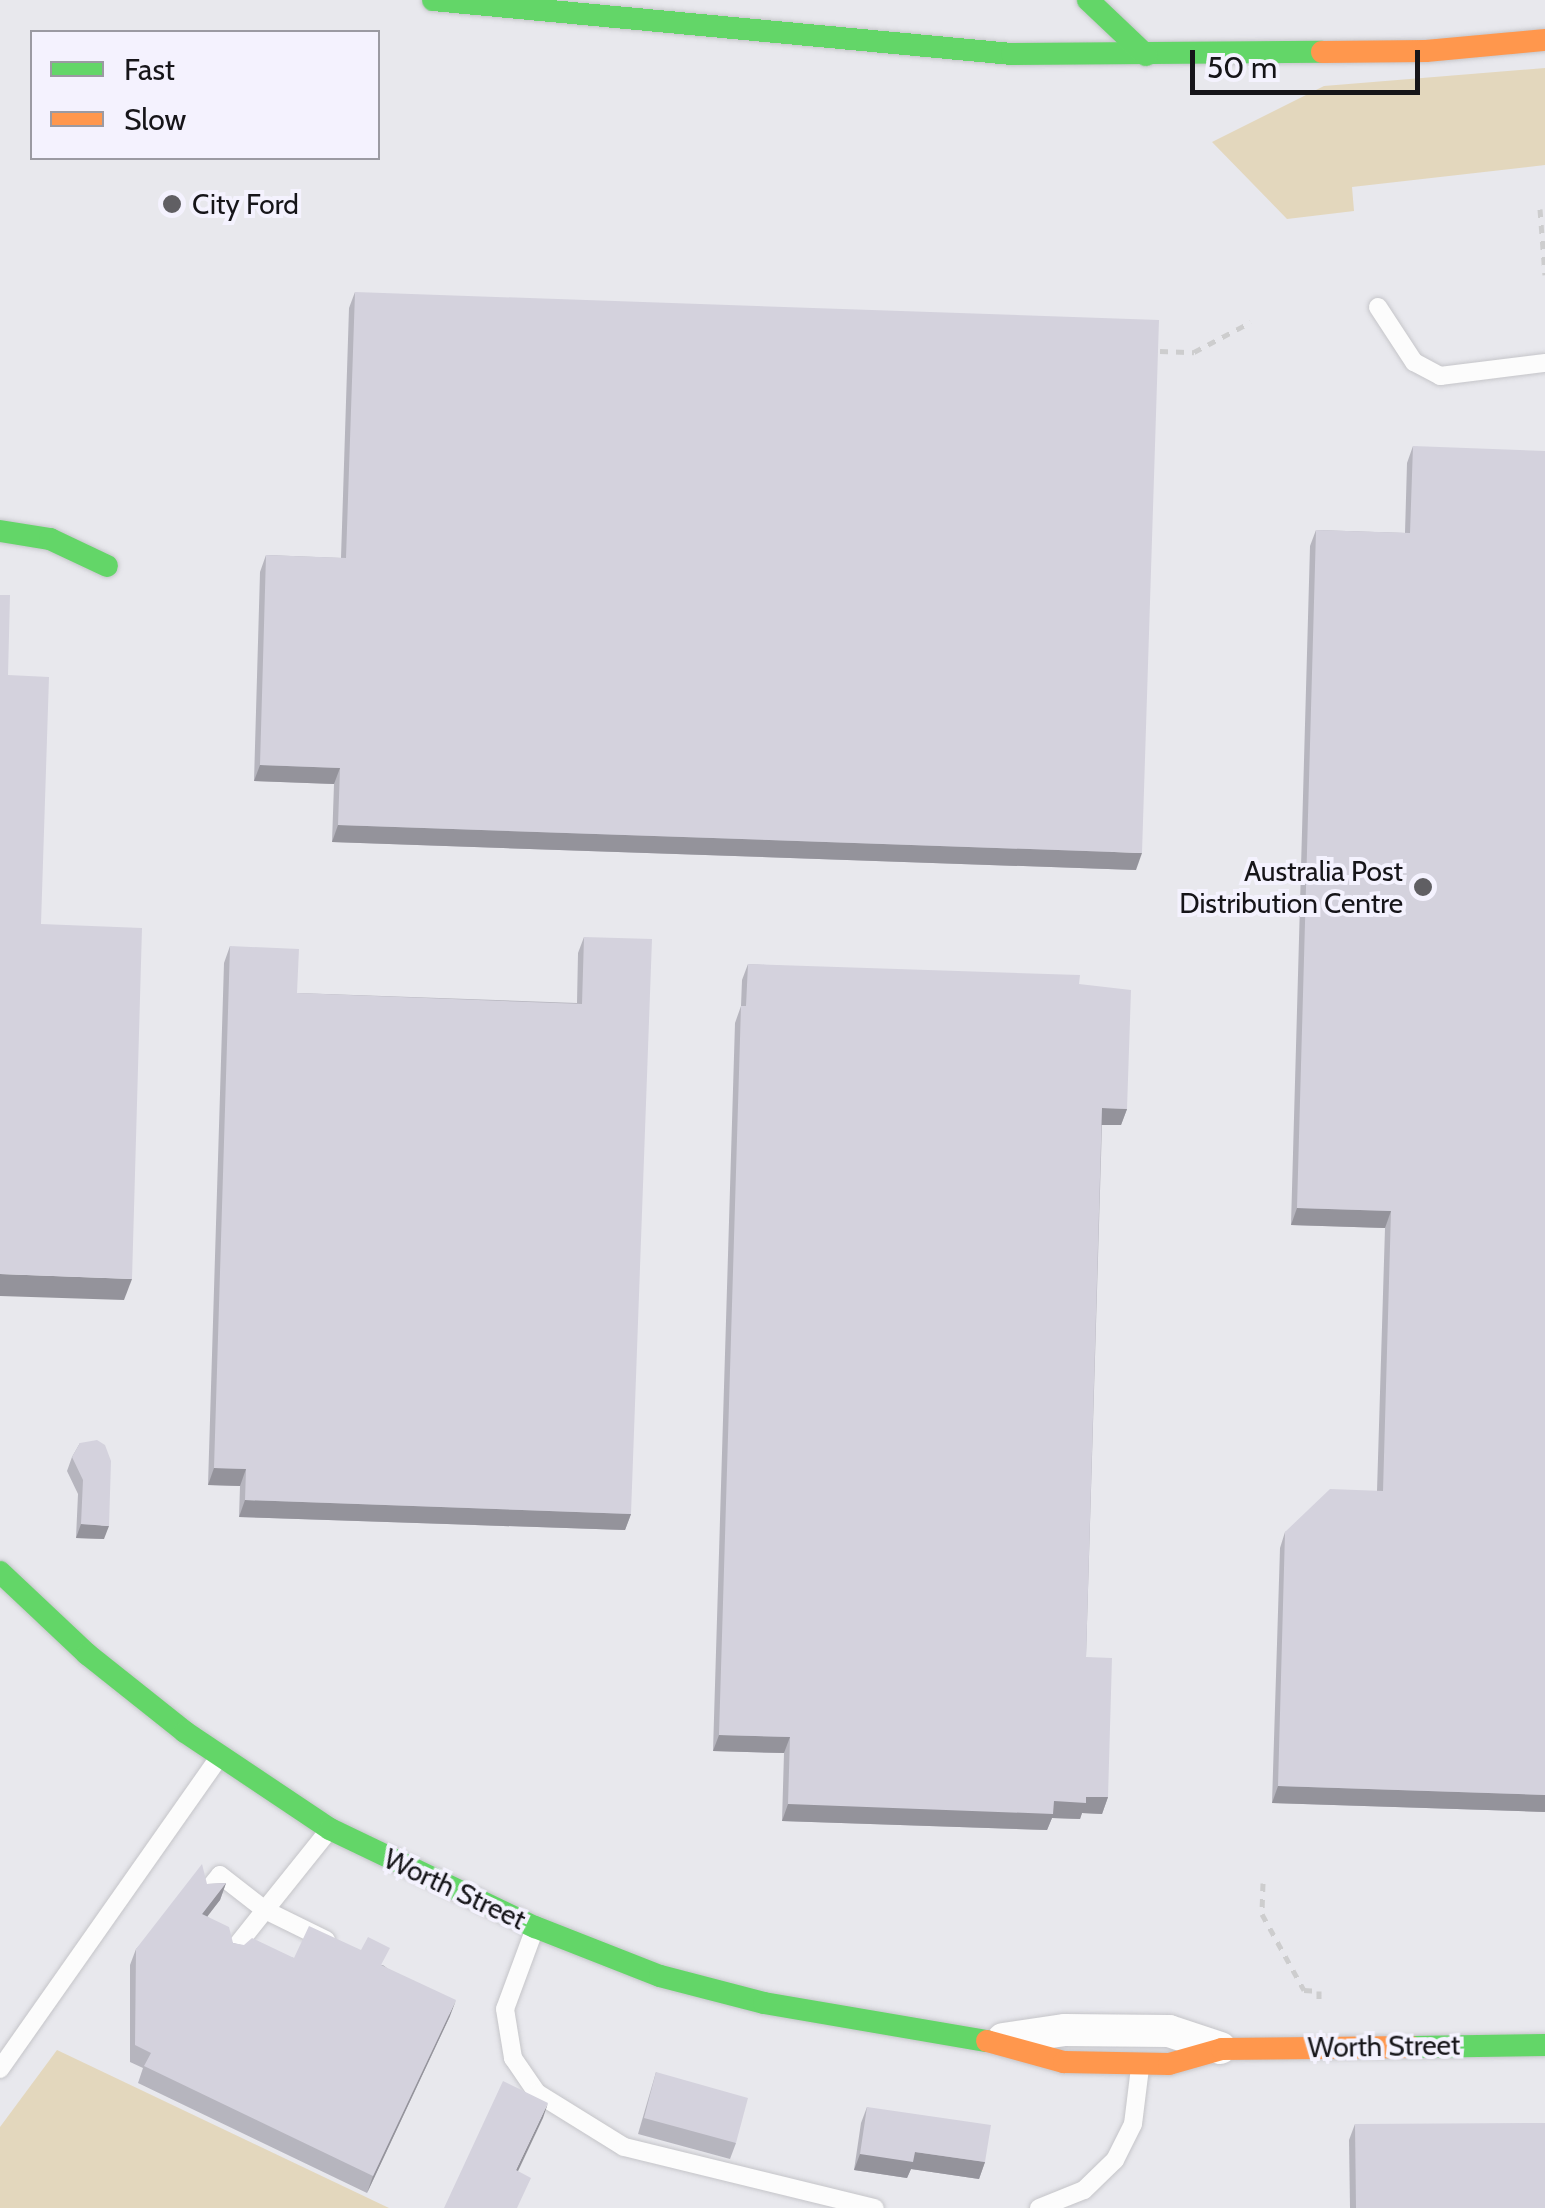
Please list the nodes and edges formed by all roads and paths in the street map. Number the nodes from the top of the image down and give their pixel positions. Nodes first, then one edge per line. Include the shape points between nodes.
1 (433, 0) edge
2 (1088, 0) edge
3 (1545, 40) edge
4 (1146, 55) junction
5 (1540, 209) dead end
6 (1545, 276) edge
7 (1378, 308) dead end
8 (1250, 322) dead end
9 (1160, 352) edge
10 (1545, 362) edge
11 (0, 531) edge
12 (108, 566) dead end
13 (0, 1572) edge
14 (221, 1756) junction
15 (330, 1829) junction
16 (1263, 1882) dead end
17 (208, 1890) edge
18 (265, 1910) junction
19 (535, 1927) junction
20 (234, 1949) edge
21 (349, 1951) edge
22 (1319, 2001) dead end
23 (988, 2041) junction
24 (1545, 2045) edge
25 (1222, 2049) junction
26 (1140, 2063) junction
27 (0, 2069) edge
28 (875, 2208) edge
29 (1039, 2208) edge

1 - 4 main road via 1012,54
2 - 4 main road
3 - 4 main road via 1426,51
5 - 6 path
7 - 10 lane via 1414,362 1440,376
8 - 9 path via 1194,352
11 - 12 main road via 50,538
13 - 14 main road, Worth Street via 87,1654
14 - 15 main road, Worth Street
14 - 27 lane
15 - 18 lane
15 - 19 main road, Worth Street
16 - 22 path via 1262,1914 1304,1990 1319,1991
17 - 18 lane via 220,1874
18 - 20 lane
18 - 21 lane
19 - 23 main road, Worth Street via 660,1976 764,2004
19 - 28 lane via 505,2009 513,2058 537,2092 624,2147
23 - 25 street, Worth Street via 1065,2030 1169,2032
23 - 26 main road, Worth Street via 1064,2062
24 - 25 main road, Worth Street
25 - 26 main road, Worth Street via 1169,2064
26 - 29 lane via 1133,2124 1114,2160 1084,2190

